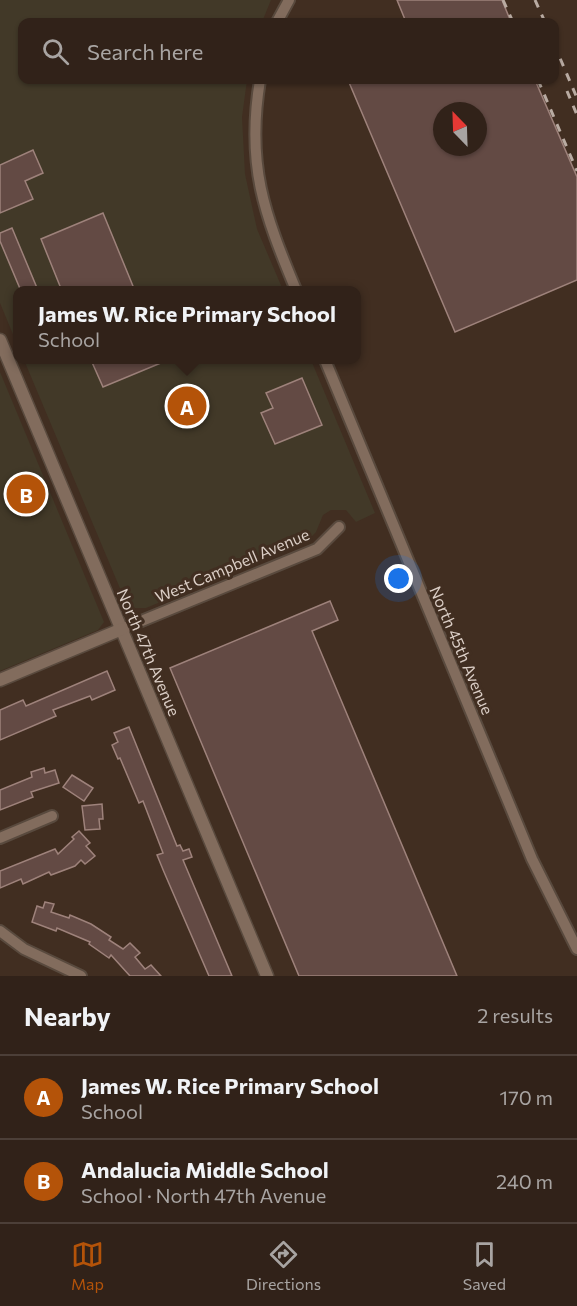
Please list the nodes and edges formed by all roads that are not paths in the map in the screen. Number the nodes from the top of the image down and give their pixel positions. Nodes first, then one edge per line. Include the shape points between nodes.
1 (289, 0) edge
2 (279, 18) edge
3 (259, 84) edge
4 (294, 286) edge
5 (0, 340) edge
6 (327, 364) edge
7 (339, 527) dead end
8 (122, 629) junction
9 (0, 680) edge
10 (52, 816) dead end
11 (0, 838) edge
12 (0, 931) edge
13 (577, 949) edge
14 (81, 976) edge
15 (267, 976) edge

1 - 2 street
3 - 4 street via 254,124 259,186 268,222
5 - 8 street, North 47th Avenue
6 - 13 street, North 45th Avenue via 532,859
7 - 8 street, West Campbell Avenue via 317,549
8 - 9 street, West Campbell Avenue
8 - 15 street, North 47th Avenue
10 - 11 street
12 - 14 street via 24,949

